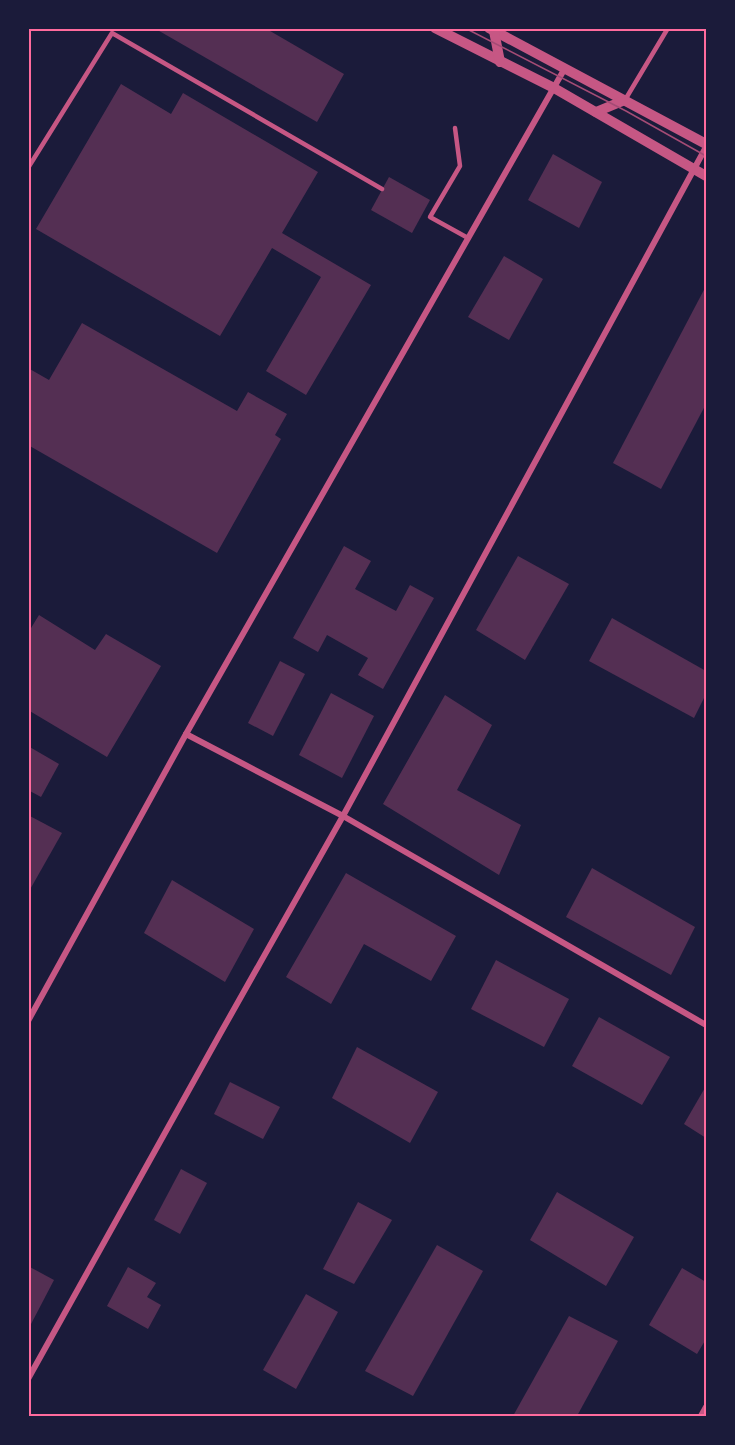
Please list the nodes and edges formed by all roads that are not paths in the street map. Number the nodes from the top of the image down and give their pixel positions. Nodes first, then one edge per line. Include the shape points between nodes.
1 (435, 28) edge
2 (668, 28) edge
3 (493, 29) edge
4 (501, 62) junction
5 (565, 68) junction
6 (554, 88) junction
7 (625, 100) junction
8 (596, 112) junction
9 (455, 128) dead end
10 (706, 145) edge
11 (28, 168) edge
12 (694, 169) junction
13 (706, 176) edge
14 (382, 189) dead end
15 (423, 213) dead end
16 (430, 217) junction
17 (468, 238) junction
18 (186, 734) junction
19 (344, 816) junction
20 (28, 1021) edge
21 (706, 1024) edge
22 (28, 1379) edge
23 (706, 1407) edge
24 (701, 1416) edge

1 - 4 street
2 - 7 lane
3 - 4 street
3 - 5 street
4 - 6 street
5 - 6 street
5 - 7 street
6 - 8 street
6 - 17 street
7 - 8 street
7 - 10 street
8 - 12 street
9 - 16 lane via 460,166
10 - 12 street
11 - 14 lane via 112,33
12 - 13 street
12 - 19 street
15 - 16 lane
16 - 17 lane
17 - 18 street
18 - 19 street
18 - 20 street
19 - 21 street
19 - 22 street
23 - 24 street

